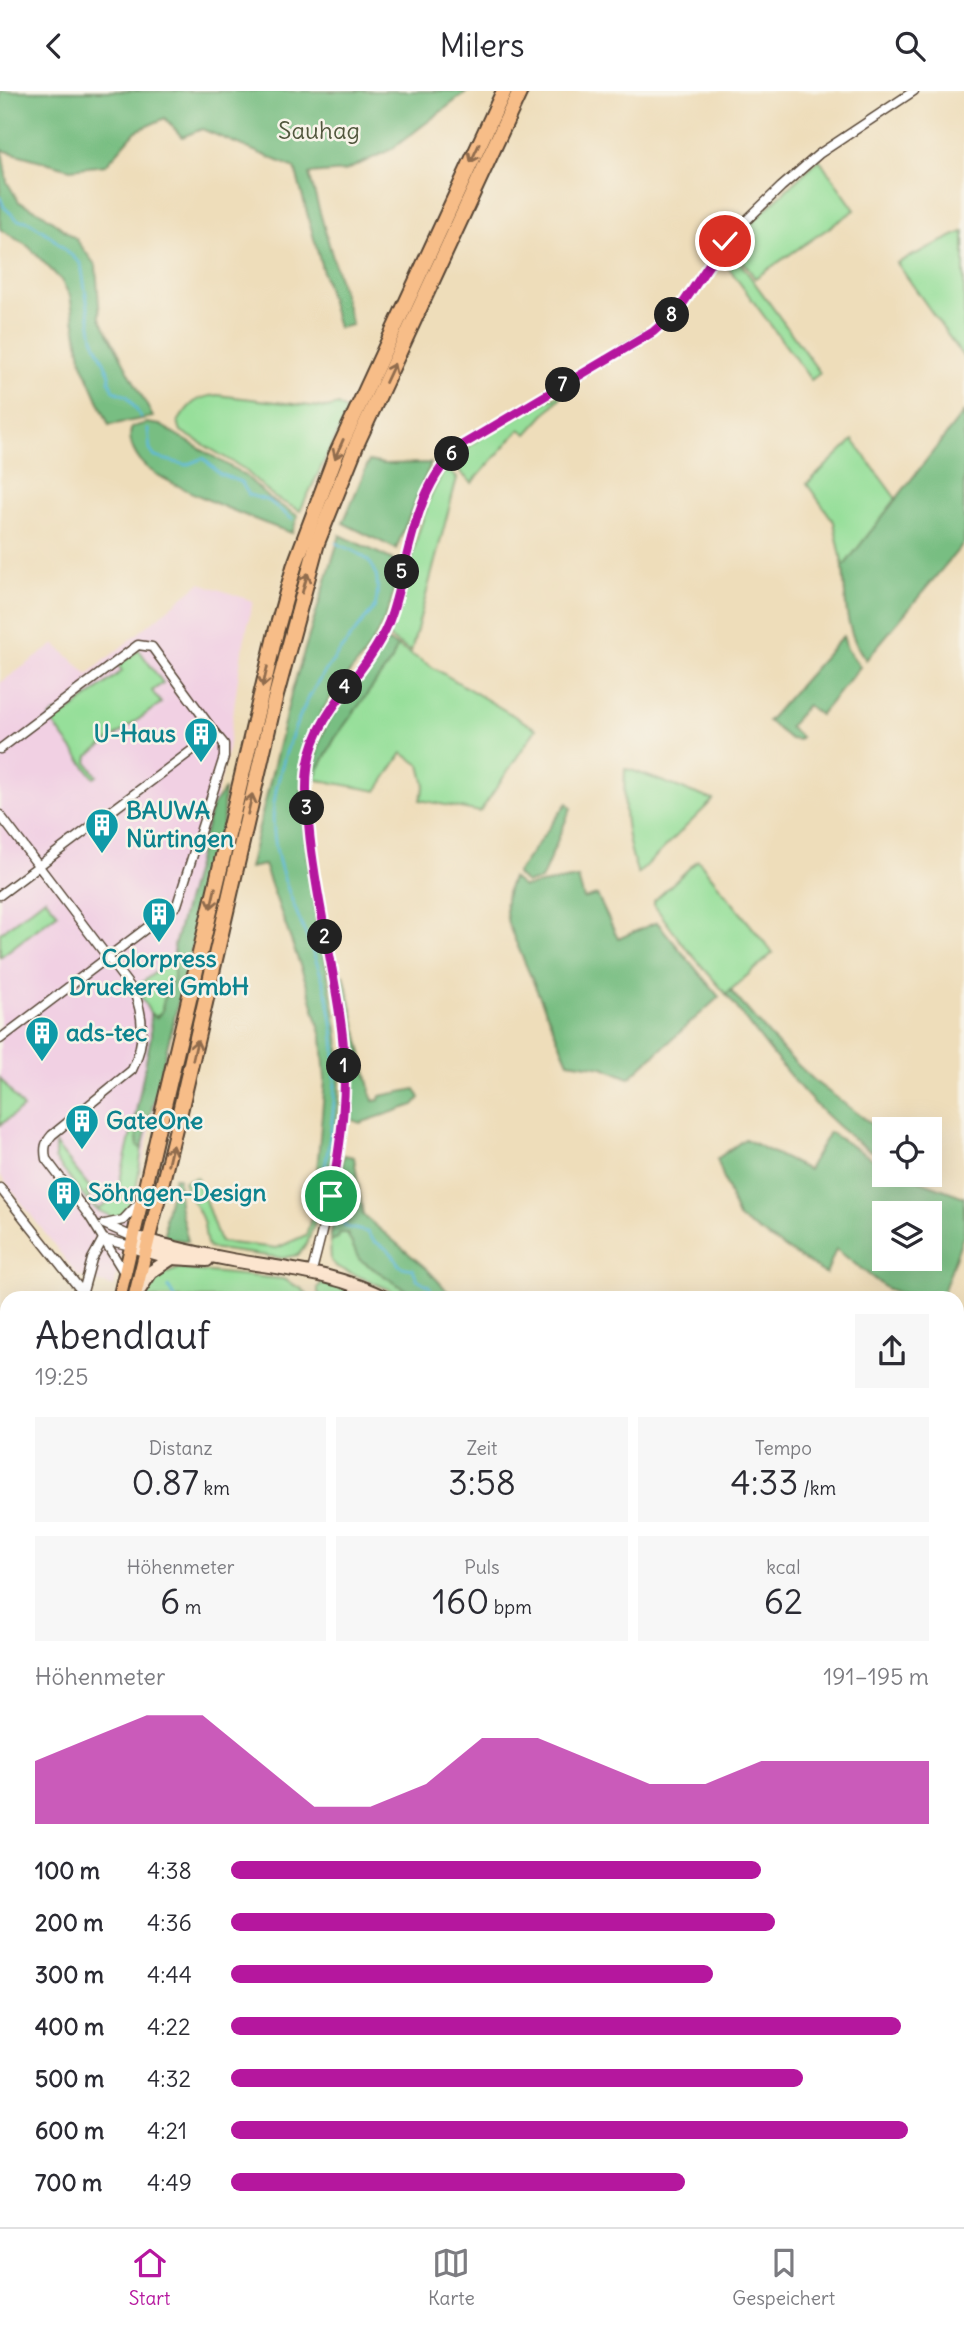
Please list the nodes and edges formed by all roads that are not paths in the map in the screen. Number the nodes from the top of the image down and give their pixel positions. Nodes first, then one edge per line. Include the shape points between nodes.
1 (504, 91) edge
2 (520, 91) edge
3 (914, 91) edge
4 (215, 733) junction
5 (0, 749) edge
6 (0, 815) edge
7 (38, 866) junction
8 (0, 895) edge
9 (108, 958) junction
10 (0, 1039) edge
11 (179, 1116) joint
12 (161, 1118) joint
13 (0, 1188) edge
14 (142, 1200) junction
15 (90, 1217) junction
16 (104, 1224) junction
17 (103, 1239) junction
18 (132, 1241) junction
19 (148, 1246) junction
20 (172, 1258) junction
21 (232, 1260) junction
22 (312, 1271) junction
23 (124, 1274) junction
24 (78, 1291) edge
25 (83, 1291) edge
26 (121, 1291) edge
27 (137, 1291) edge
28 (139, 1291) edge
29 (370, 1291) edge

1 -> 12 highway via 336,455 294,567
11 -> 2 highway via 274,703 317,543 357,443
3 - 22 street via 819,154 781,187 725,241 680,308 653,332 462,445 436,474 412,535 383,636 328,711 308,764 312,865 342,1033 344,1069 337,1162
4 - 5 street via 152,647 138,645
4 - 7 street
4 - 9 street via 224,744 223,762 181,898 170,912
6 - 7 street
7 - 8 street
7 - 9 street
9 - 10 street
9 - 15 street via 139,1006 143,1037 137,1059 124,1078 52,1135 45,1150 51,1167
19 -> 11 main road
12 - 14 main road
13 - 24 street
14 - 16 street via 123,1220
14 - 18 main road
15 - 16 street
15 - 17 street
16 - 18 street
17 - 18 street
17 - 23 street
17 - 25 street
18 - 19 street
18 - 23 main road
19 - 20 street
19 - 21 street
19 - 27 main road
20 - 21 street
20 - 28 street via 151,1272
21 - 22 street
22 - 29 street
23 - 26 main road

